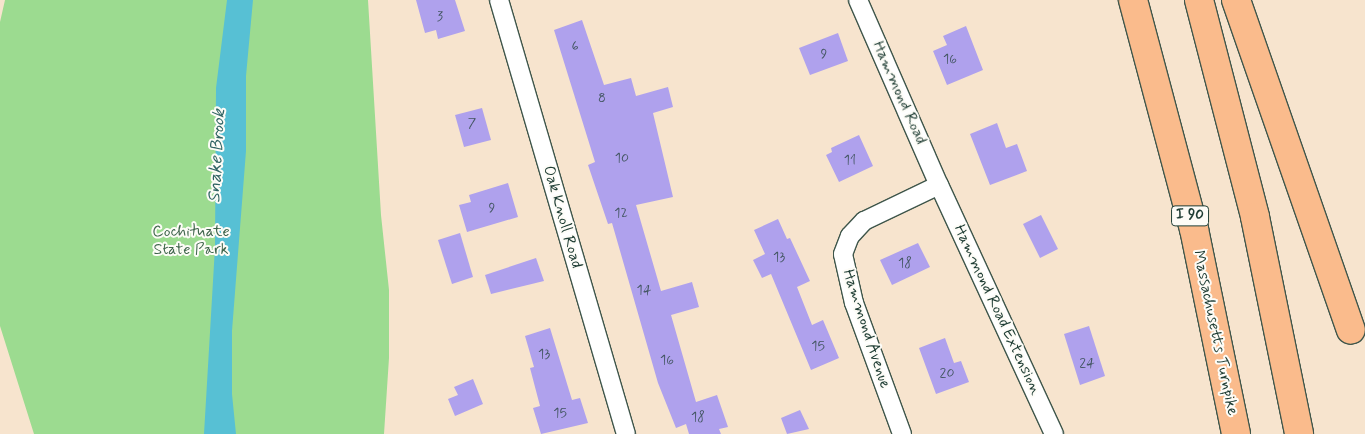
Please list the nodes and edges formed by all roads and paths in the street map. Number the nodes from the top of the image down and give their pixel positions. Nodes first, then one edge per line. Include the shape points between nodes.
1 (499, 0) edge
2 (858, 0) edge
3 (1134, 0) edge
4 (1199, 0) edge
5 (1236, 0) edge
6 (939, 185) junction
7 (1351, 330) dead end
8 (626, 434) edge
9 (902, 434) edge
10 (1054, 434) edge
11 (1236, 434) edge
12 (1299, 434) edge

1 - 8 street, Oak Knoll Road
2 - 6 street, Hammond Road
3 - 11 highway, Massachusetts Turnpike / I 90 via 1194,229
4 - 12 highway via 1255,217
5 - 7 highway
6 - 9 street, Hammond Avenue via 864,221 850,236 843,254 849,287
6 - 10 street, Hammond Road Extension

